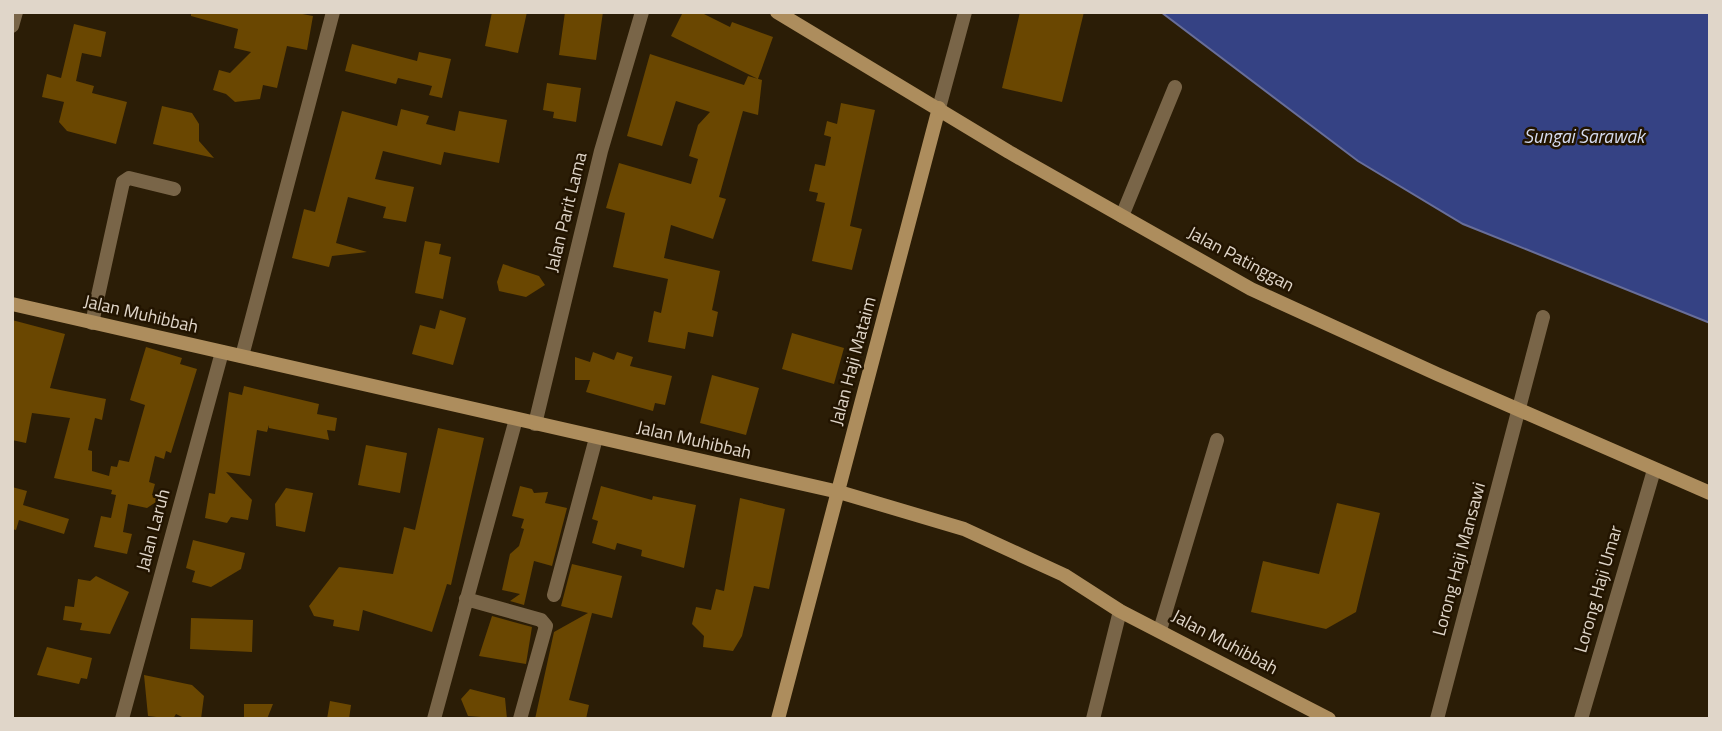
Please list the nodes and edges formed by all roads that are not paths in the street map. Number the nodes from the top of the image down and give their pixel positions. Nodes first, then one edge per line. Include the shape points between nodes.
1 (16, 12) edge
2 (333, 12) edge
3 (642, 12) edge
4 (777, 12) edge
5 (965, 12) edge
6 (12, 26) edge
7 (1175, 87) dead end
8 (939, 108) junction
9 (174, 189) dead end
10 (1122, 216) junction
11 (12, 304) edge
12 (1543, 317) dead end
13 (92, 323) junction
14 (222, 352) junction
15 (242, 356) junction
16 (1520, 410) junction
17 (516, 419) junction
18 (535, 424) junction
19 (596, 438) junction
20 (1217, 440) dead end
21 (1654, 470) junction
22 (839, 492) junction
23 (1710, 493) edge
24 (554, 595) dead end
25 (466, 599) junction
26 (1120, 611) junction
27 (1160, 630) junction
28 (122, 719) edge
29 (434, 719) edge
30 (520, 719) edge
31 (778, 719) edge
32 (1093, 719) edge
33 (1329, 719) edge
34 (1437, 719) edge
35 (1581, 719) edge

1 - 6 street
2 - 15 street
3 - 18 street, Jalan Parit Lama via 601,151
4 - 8 main road, Jalan Patinggan
5 - 8 street, Jalan Haji Mataim
7 - 10 street
8 - 10 main road, Jalan Patinggan
8 - 22 main road, Jalan Haji Mataim
9 - 13 street via 129,178 122,181
10 - 16 main road, Jalan Patinggan via 1251,289
11 - 13 main road, Jalan Muhibbah
12 - 16 street, Lorong Haji Mansawi
13 - 14 main road, Jalan Muhibbah
14 - 15 main road, Jalan Muhibbah
14 - 28 street, Jalan Laruh
15 - 17 main road, Jalan Muhibbah
16 - 21 main road, Jalan Patinggan
16 - 34 street, Lorong Haji Mansawi
17 - 18 main road, Jalan Muhibbah
17 - 25 street
18 - 19 main road, Jalan Muhibbah
19 - 22 main road, Jalan Muhibbah
19 - 24 street
20 - 27 street
21 - 23 main road, Jalan Patinggan
21 - 35 street, Lorong Haji Umar
22 - 26 main road, Jalan Muhibbah via 964,529 1063,575
22 - 31 main road, Jalan Haji Mataim
25 - 29 street
25 - 30 street via 541,620 546,626
26 - 27 main road, Jalan Muhibbah
26 - 32 street
27 - 33 main road, Jalan Muhibbah

